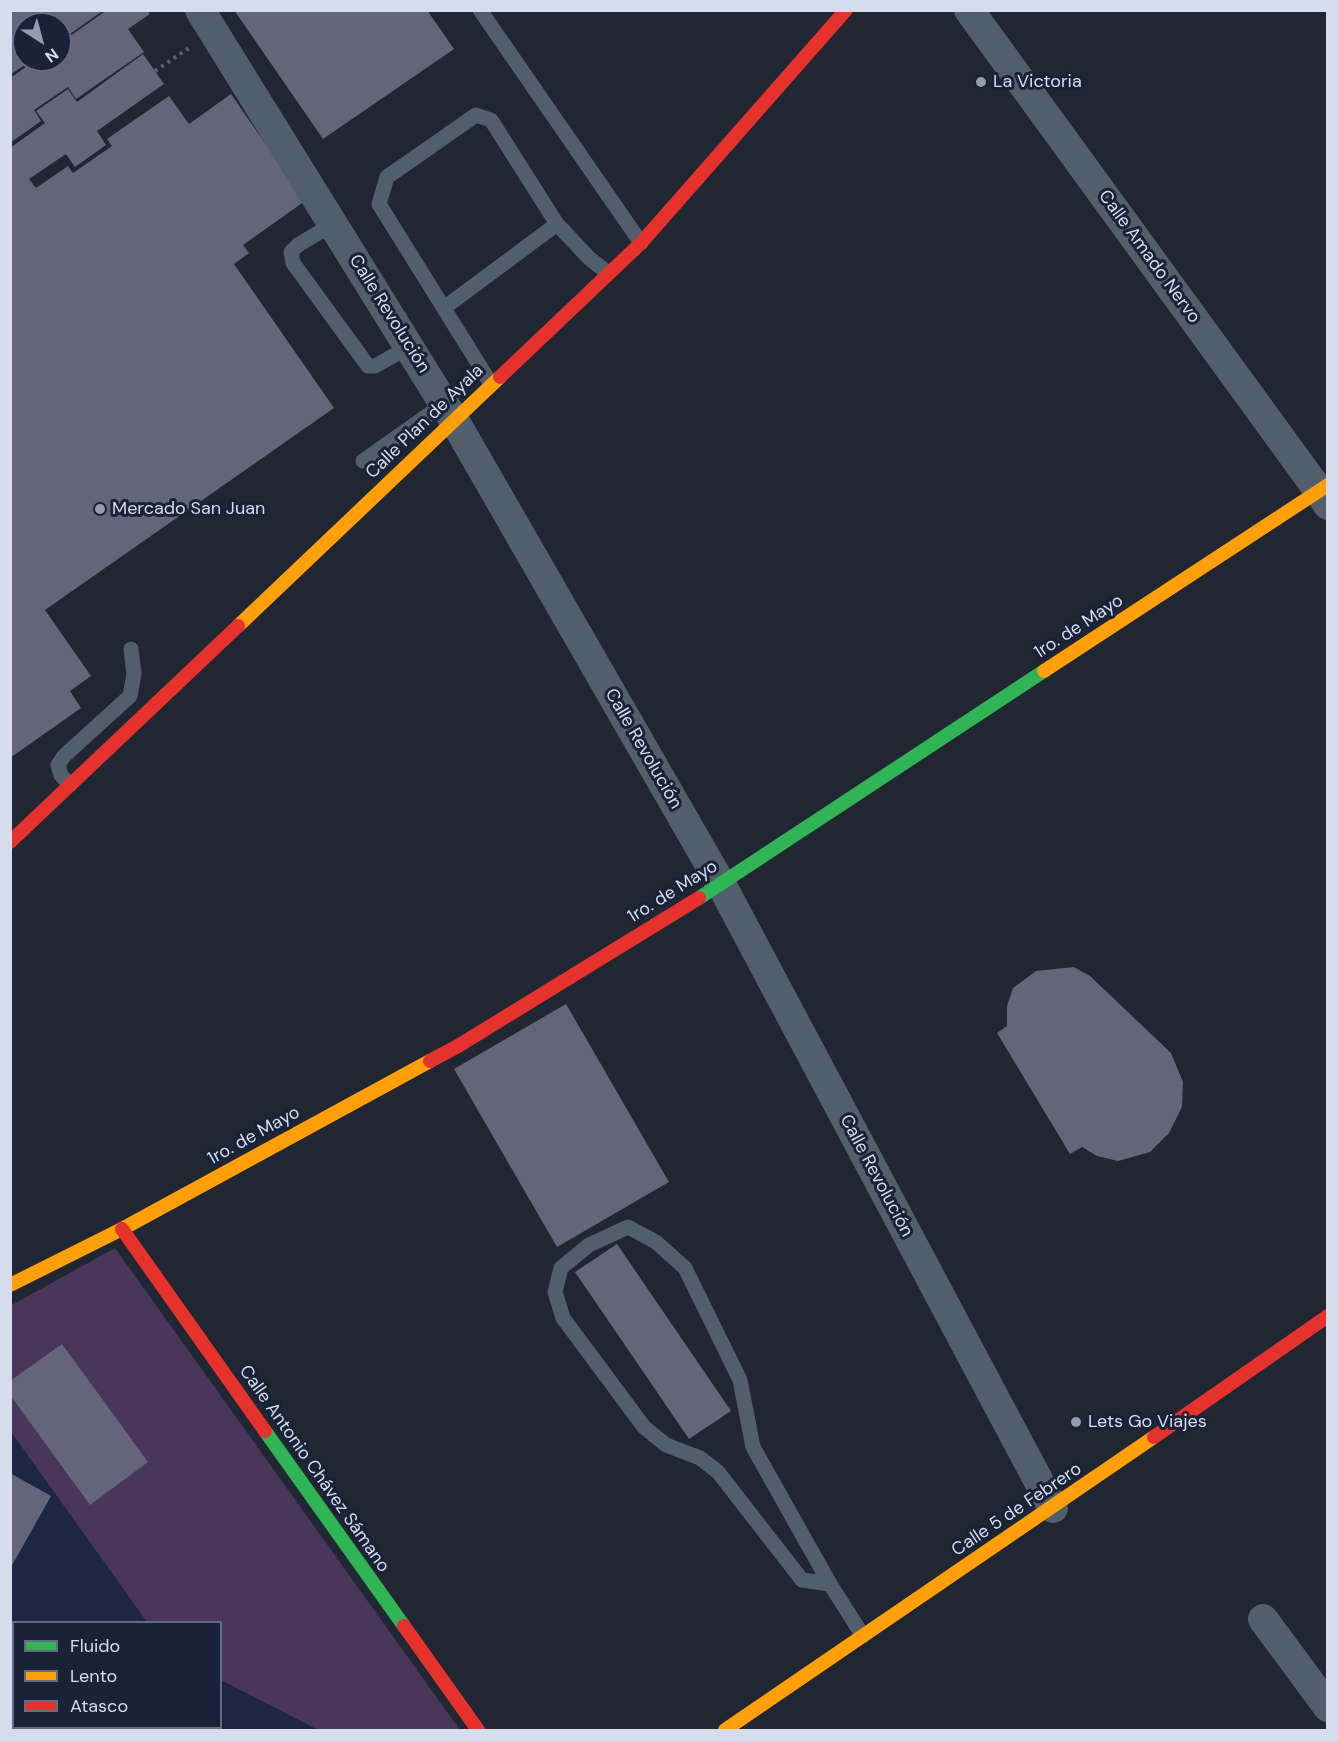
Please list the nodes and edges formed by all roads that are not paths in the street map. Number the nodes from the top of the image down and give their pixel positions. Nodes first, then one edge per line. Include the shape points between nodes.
1 (480, 10) edge
2 (846, 10) edge
3 (969, 10) edge
4 (207, 20) edge
5 (333, 224) junction
6 (557, 224) junction
7 (640, 243) junction
8 (608, 273) junction
9 (444, 308) junction
10 (409, 347) junction
11 (491, 384) junction
12 (449, 412) junction
13 (363, 461) dead end
14 (1325, 494) edge
15 (131, 649) dead end
16 (70, 785) junction
17 (10, 842) edge
18 (720, 884) junction
19 (122, 1229) junction
20 (10, 1285) edge
21 (1328, 1316) edge
22 (1053, 1508) junction
23 (830, 1584) junction
24 (1263, 1619) dead end
25 (863, 1636) junction
26 (1328, 1707) edge
27 (478, 1731) edge
28 (725, 1731) edge

1 - 7 lane
2 - 7 street, Calle Plan de Ayala
3 - 14 street, Calle Amado Nervo
4 - 5 street, Calle Revolución
5 - 10 street, Calle Revolución
5 - 10 lane via 298,245 291,252 292,263 368,366
6 - 8 lane
6 - 9 lane
6 - 9 lane via 491,120 476,115 387,177 379,204
7 - 8 street, Calle Plan de Ayala
8 - 11 street, Calle Plan de Ayala
9 - 11 lane
10 - 12 street, Calle Revolución
11 - 12 street, Calle Plan de Ayala
12 - 13 lane
12 - 16 street, Calle Plan de Ayala
12 - 18 street, Calle Revolución
14 - 18 street, 1ro. de Mayo
15 - 16 lane via 134,674 130,696 58,765
16 - 17 street, Calle Plan de Ayala
18 - 19 street, 1ro. de Mayo via 458,1046
18 - 22 street, Calle Revolución
19 - 20 street, 1ro. de Mayo
19 - 27 street, Calle Antonio Chávez Sámano
21 - 22 street, Calle 5 de Febrero
22 - 25 street, Calle 5 de Febrero
23 - 23 lane via 802,1580 718,1472 700,1458 666,1445 644,1427 563,1318 555,1292 561,1268 589,1245 628,1227 656,1242 685,1268 740,1380 753,1447
23 - 25 lane
24 - 26 street
25 - 28 street, Calle 5 de Febrero

